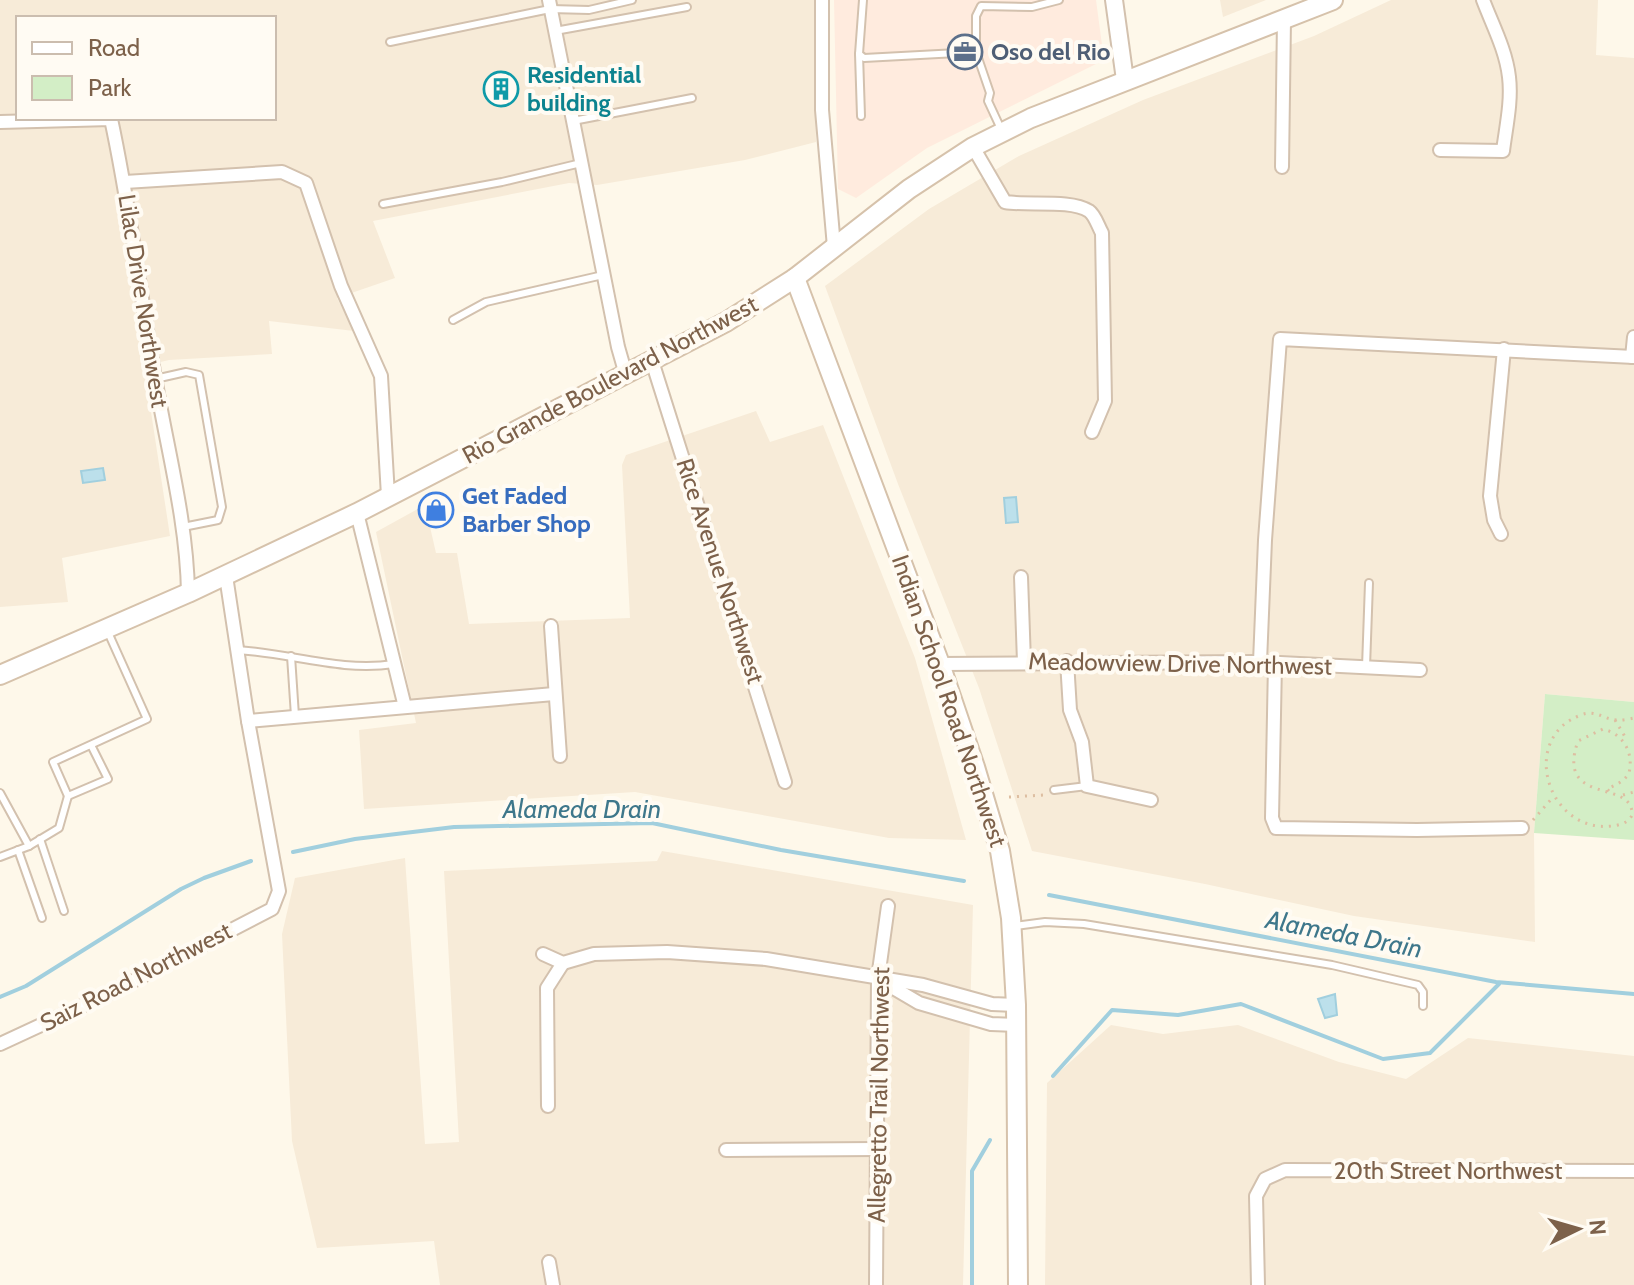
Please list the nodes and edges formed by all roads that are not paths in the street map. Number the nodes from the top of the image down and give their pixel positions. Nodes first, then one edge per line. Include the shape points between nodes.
1 (632, 0) edge
2 (822, 0) edge
3 (863, 0) edge
4 (1059, 0) edge
5 (1114, 0) edge
6 (1333, 0) edge
7 (1483, 0) edge
8 (550, 4) edge
9 (687, 7) dead end
10 (1284, 19) junction
11 (555, 31) junction
12 (390, 42) dead end
13 (976, 52) junction
14 (859, 54) junction
15 (1125, 80) junction
16 (692, 98) dead end
17 (861, 116) dead end
18 (74, 120) edge
19 (111, 120) edge
20 (573, 121) junction
21 (0, 122) edge
22 (1002, 132) junction
23 (973, 147) junction
24 (1440, 150) dead end
25 (581, 163) junction
26 (1282, 167) dead end
27 (125, 182) junction
28 (383, 204) dead end
29 (834, 247) junction
30 (603, 275) junction
31 (795, 278) junction
32 (453, 320) dead end
33 (1634, 337) edge
34 (1504, 349) junction
35 (1633, 357) edge
36 (652, 361) junction
37 (626, 375) junction
38 (155, 379) junction
39 (1092, 432) dead end
40 (388, 496) junction
41 (357, 513) junction
42 (182, 527) junction
43 (1501, 534) dead end
44 (226, 576) junction
45 (1021, 577) dead end
46 (1369, 583) dead end
47 (188, 593) junction
48 (551, 626) dead end
49 (107, 630) junction
50 (237, 650) junction
51 (291, 656) junction
52 (1067, 661) junction
53 (1024, 662) junction
54 (1260, 662) junction
55 (1275, 663) junction
56 (394, 664) junction
57 (940, 664) junction
58 (1366, 667) junction
59 (1420, 670) dead end
60 (0, 675) edge
61 (554, 694) junction
62 (405, 707) junction
63 (295, 716) junction
64 (248, 721) junction
65 (91, 745) junction
66 (560, 756) dead end
67 (785, 782) dead end
68 (1087, 786) junction
69 (1054, 790) road end
70 (0, 793) edge
71 (68, 796) junction
72 (1151, 800) dead end
73 (1522, 828) road end
74 (40, 839) junction
75 (29, 846) junction
76 (18, 850) junction
77 (0, 857) edge
78 (888, 906) dead end
79 (64, 911) dead end
80 (42, 918) dead end
81 (1011, 922) junction
82 (543, 954) dead end
83 (563, 963) junction
84 (878, 978) junction
85 (1016, 1005) junction
86 (1423, 1006) dead end
87 (1017, 1025) junction
88 (0, 1044) edge
89 (548, 1106) dead end
90 (877, 1149) junction
91 (726, 1150) dead end
92 (1634, 1171) edge
93 (549, 1262) dead end
94 (553, 1285) edge
95 (876, 1285) edge
96 (1018, 1285) edge
97 (1258, 1285) edge

1 - 8 lane via 589,10
2 - 29 street via 822,110
3 - 14 lane
4 - 13 lane via 1032,7 981,6
5 - 15 street
6 - 10 main road, Rio Grande Boulevard Northwest
7 - 24 street via 1509,76 1503,151
8 - 11 street
8 - 12 lane
9 - 11 lane
10 - 15 main road, Rio Grande Boulevard Northwest
10 - 26 street
11 - 20 street
13 - 14 lane via 864,58
13 - 22 lane
14 - 17 lane
15 - 22 main road, Rio Grande Boulevard Northwest
16 - 20 lane
18 - 21 street, Lilac Drive Northwest
19 - 27 street, Lilac Drive Northwest
20 - 25 street
22 - 23 main road, Rio Grande Boulevard Northwest
23 - 29 main road, Rio Grande Boulevard Northwest
23 - 39 street via 1005,202 1075,205 1092,212 1102,233 1105,401
25 - 28 lane
25 - 30 street
27 - 38 street, Lilac Drive Northwest
27 - 40 street via 282,172 306,183 341,286 381,376
29 - 31 main road, Rio Grande Boulevard Northwest
30 - 32 lane via 486,302
30 - 37 street
31 - 36 main road, Rio Grande Boulevard Northwest
31 - 57 main road, Indian School Road Northwest
33 - 35 street
34 - 35 street
34 - 43 street via 1490,496
34 - 54 street via 1280,339
36 - 37 main road, Rio Grande Boulevard Northwest
36 - 67 street, Rice Avenue Northwest
37 - 40 main road, Rio Grande Boulevard Northwest
38 - 42 street, Lilac Drive Northwest
38 - 42 lane via 186,372 199,375 222,507 218,520
40 - 41 main road, Rio Grande Boulevard Northwest
41 - 44 main road, Rio Grande Boulevard Northwest
41 - 56 street
42 - 47 street, Lilac Drive Northwest
44 - 47 main road, Rio Grande Boulevard Northwest
44 - 50 street
45 - 53 street
46 - 58 lane
47 - 49 main road, Rio Grande Boulevard Northwest
48 - 61 street
49 - 60 main road, Rio Grande Boulevard Northwest
49 - 65 lane via 147,719
50 - 51 lane
50 - 64 street
51 - 56 lane via 344,667
51 - 63 lane
52 - 53 street, Meadowview Drive Northwest
52 - 54 street, Meadowview Drive Northwest
52 - 68 street via 1070,710 1082,742
53 - 57 street, Meadowview Drive Northwest
54 - 55 street, Meadowview Drive Northwest
55 - 58 street, Meadowview Drive Northwest
55 - 73 street via 1271,775 1276,828
56 - 62 street
57 - 81 main road, Indian School Road Northwest via 1000,851
58 - 59 street, Meadowview Drive Northwest
61 - 62 street
61 - 66 street
62 - 63 street
63 - 64 street
64 - 88 street, Saiz Road Northwest via 279,891 272,909
65 - 71 lane via 53,762
65 - 71 lane via 108,779
68 - 69 lane
68 - 72 street
70 - 75 lane
71 - 74 lane via 59,828
74 - 75 lane
74 - 79 lane
75 - 76 lane
76 - 77 lane
76 - 80 lane
78 - 84 street, Allegretto Trail Northwest
81 - 85 main road, Indian School Road Northwest
81 - 86 lane via 1084,924 1332,965 1418,985
82 - 83 street
83 - 84 street via 594,954 667,952 766,959
83 - 89 street via 547,988
84 - 85 street
84 - 87 street via 919,1003 991,1024
84 - 90 street, Allegretto Trail Northwest
85 - 87 main road, Indian School Road Northwest
87 - 96 main road, Indian School Road Northwest
90 - 91 street
90 - 95 street, Allegretto Trail Northwest
92 - 97 street, 20th Street Northwest via 1285,1170 1265,1179 1256,1196
93 - 94 street

